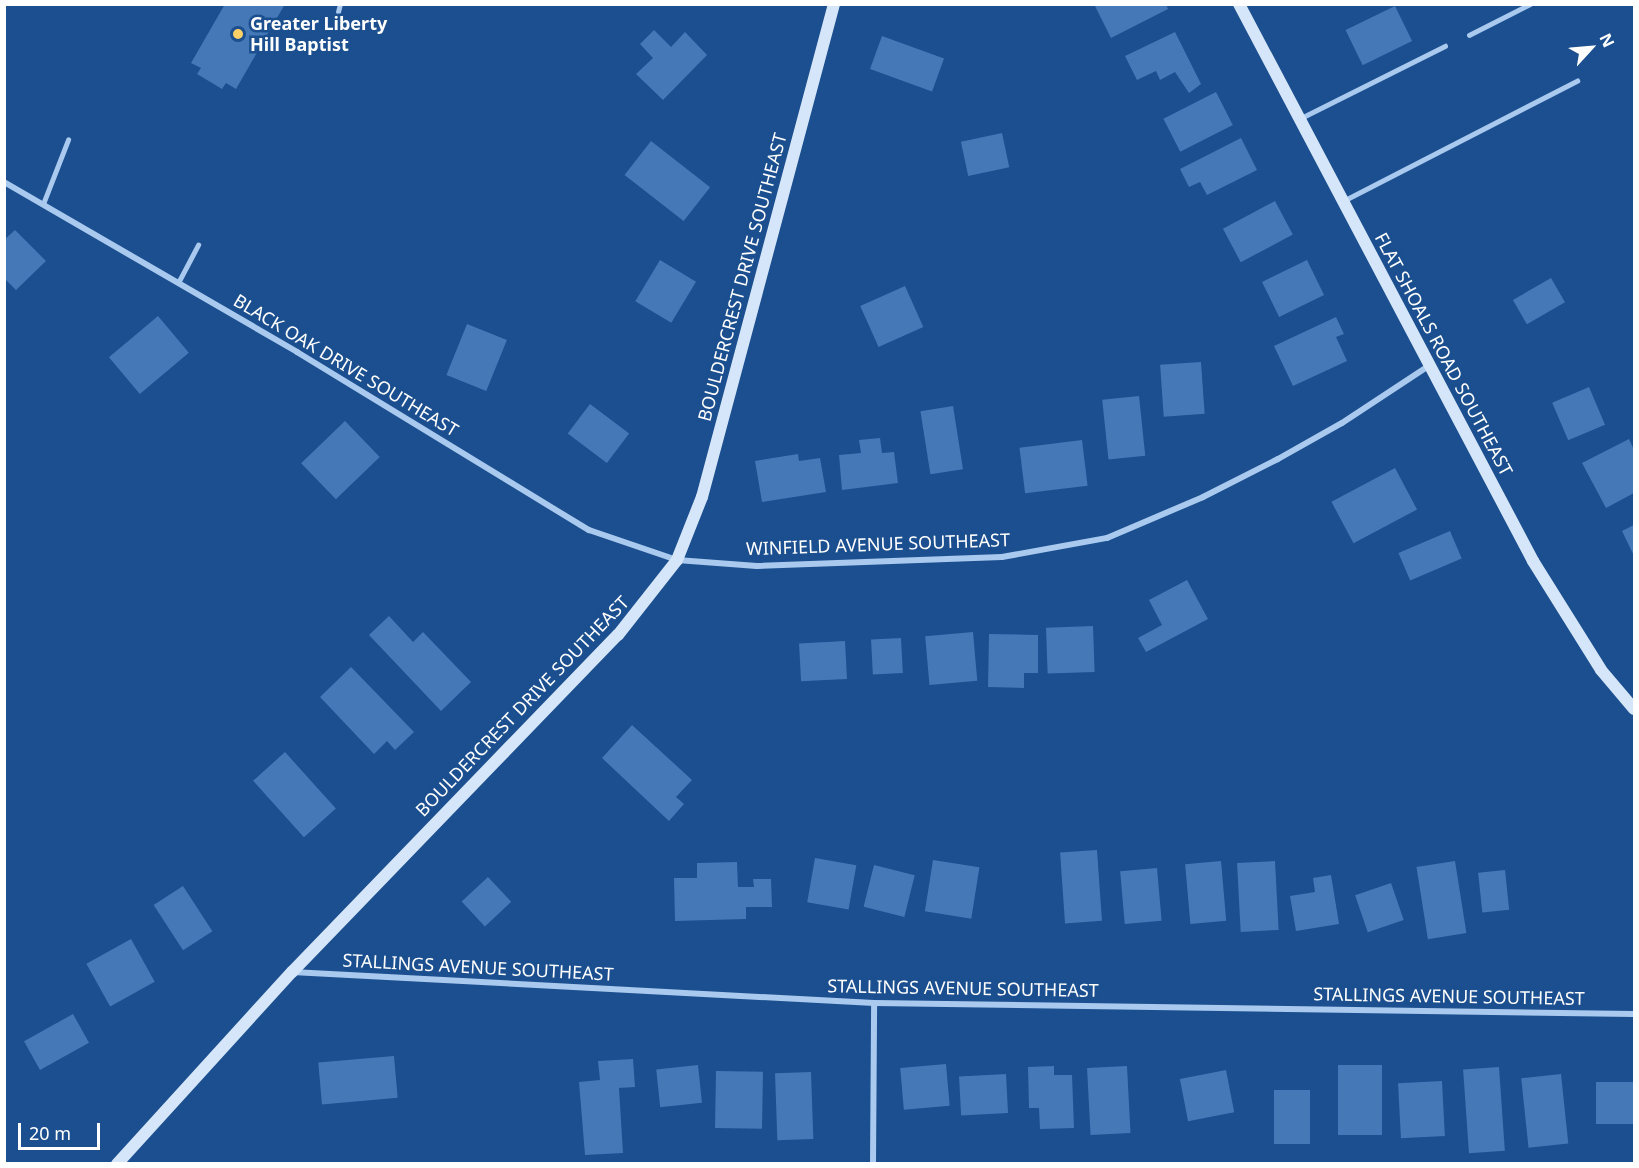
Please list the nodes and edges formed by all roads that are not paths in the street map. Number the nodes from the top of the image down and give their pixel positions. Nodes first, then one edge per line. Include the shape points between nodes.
1 (340, 4) edge
2 (834, 4) edge
3 (1239, 4) edge
4 (1530, 4) edge
5 (338, 12) dead end
6 (1469, 35) dead end
7 (1445, 46) dead end
8 (1577, 81) dead end
9 (1298, 119) junction
10 (68, 140) dead end
11 (4, 182) edge
12 (1341, 201) junction
13 (43, 204) junction
14 (198, 245) dead end
15 (178, 283) junction
16 (1430, 365) junction
17 (677, 560) junction
18 (1635, 710) edge
19 (292, 972) junction
20 (874, 1003) junction
21 (1635, 1014) edge
22 (117, 1164) edge
23 (873, 1164) edge

1 - 5 lane
2 - 17 street, BOULDERCREST DRIVE SOUTHEAST via 702,497
3 - 9 street, FLAT SHOALS ROAD SOUTHEAST
4 - 6 lane
7 - 9 lane
8 - 12 lane
9 - 12 street, FLAT SHOALS ROAD SOUTHEAST
10 - 13 lane
11 - 13 street, BLACK OAK DRIVE SOUTHEAST
12 - 16 street, FLAT SHOALS ROAD SOUTHEAST
13 - 15 street, BLACK OAK DRIVE SOUTHEAST
14 - 15 lane
15 - 17 street, BLACK OAK DRIVE SOUTHEAST via 589,530
16 - 17 street, WINFIELD AVENUE SOUTHEAST via 1342,423 1278,459 1203,497 1107,538 1002,556 757,566
16 - 18 street, FLAT SHOALS ROAD SOUTHEAST via 1533,561 1601,670
17 - 19 street, BOULDERCREST DRIVE SOUTHEAST via 618,635
19 - 20 street, STALLINGS AVENUE SOUTHEAST
19 - 22 street, BOULDERCREST DRIVE SOUTHEAST
20 - 21 street, STALLINGS AVENUE SOUTHEAST
20 - 23 street

